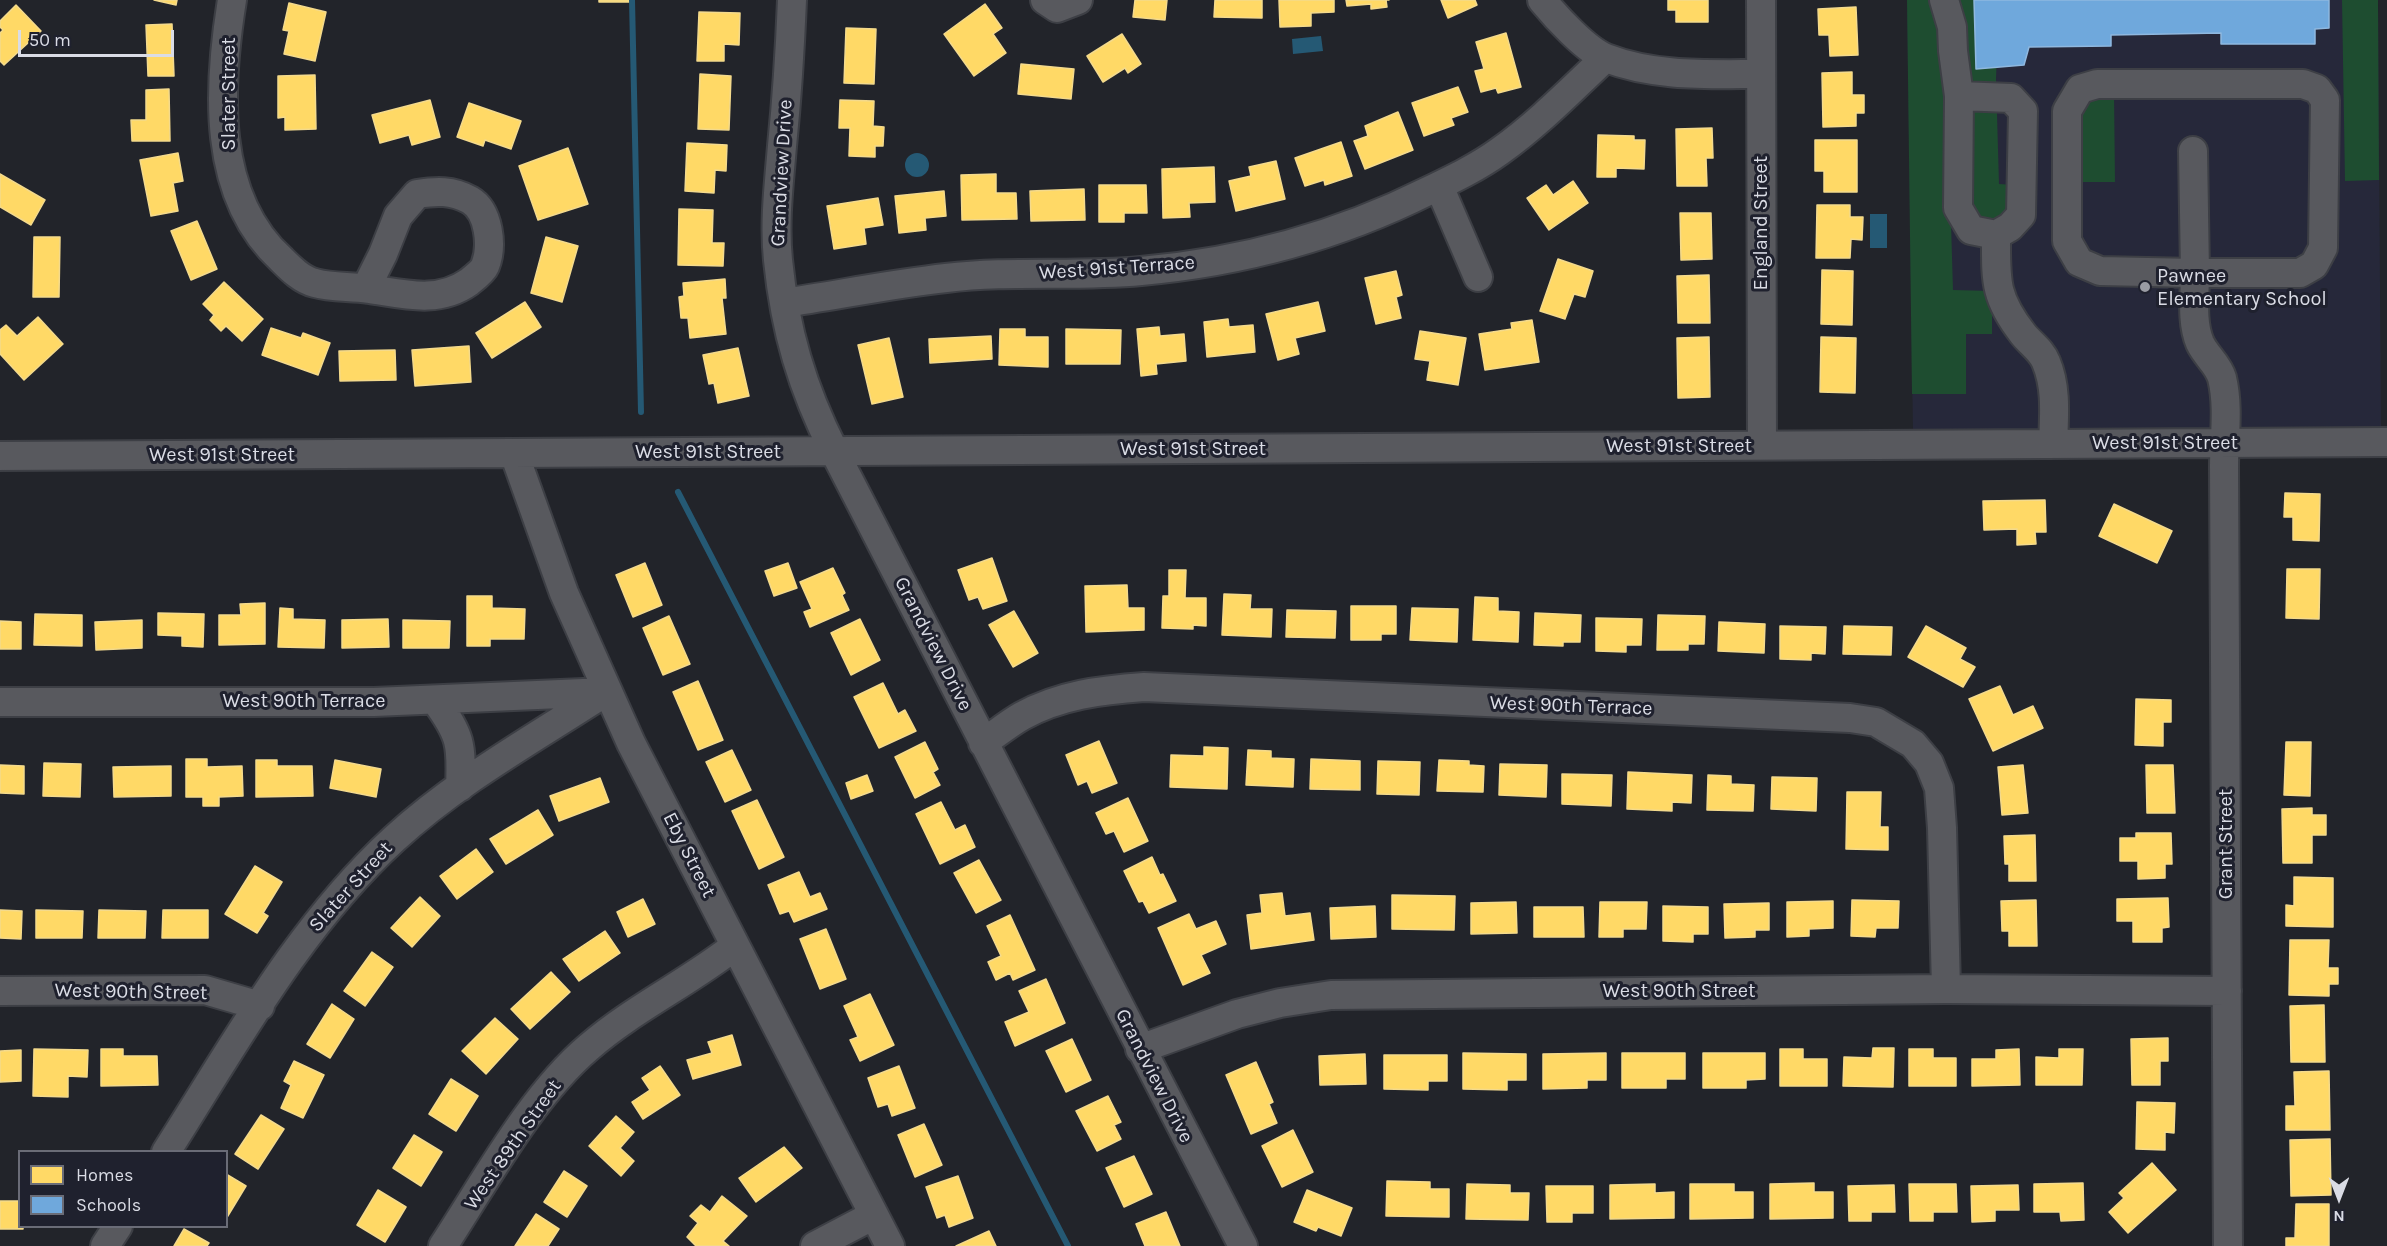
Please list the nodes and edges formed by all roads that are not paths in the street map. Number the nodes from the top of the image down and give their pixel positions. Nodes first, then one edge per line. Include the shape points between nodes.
1 (232, 0) edge
2 (792, 0) edge
3 (1045, 0) edge
4 (1078, 0) edge
5 (1542, 0) edge
6 (1761, 0) edge
7 (1944, 0) edge
8 (1605, 58) junction
9 (1761, 74) junction
10 (1959, 96) junction
11 (2193, 151) dead end
12 (1439, 186) junction
13 (1996, 235) junction
14 (2195, 273) junction
15 (1478, 277) dead end
16 (366, 288) junction
17 (784, 303) junction
18 (2387, 442) edge
19 (2224, 443) junction
20 (2053, 444) junction
21 (1762, 446) junction
22 (834, 451) junction
23 (514, 453) junction
24 (0, 456) edge
25 (607, 692) junction
26 (435, 700) junction
27 (0, 702) edge
28 (983, 742) junction
29 (460, 787) junction
30 (735, 946) junction
31 (1946, 989) junction
32 (0, 991) edge
33 (2227, 991) junction
34 (260, 1006) junction
35 (1140, 1049) junction
36 (167, 1150) edge
37 (874, 1215) junction
38 (117, 1228) edge
39 (105, 1246) edge
40 (443, 1246) edge
41 (815, 1246) edge
42 (890, 1246) edge
43 (1243, 1246) edge
44 (2228, 1246) edge

1 - 16 street, Slater Street via 224,65 224,118 230,169 244,212 265,243 295,273 313,283
2 - 17 street, Grandview Drive via 778,201 778,258
3 - 4 street via 1057,8
5 - 8 street via 1558,20
6 - 9 street, England Street
7 - 10 street via 1952,27
8 - 9 street via 1657,71
8 - 12 street, West 91st Terrace via 1541,120 1498,153
9 - 21 street, England Street
10 - 13 street via 1958,208 1971,230
10 - 13 street via 2011,98 2023,111 2021,215
11 - 14 street, Grant Street
12 - 15 street
12 - 17 street, West 91st Terrace via 1363,221 1288,246 1220,261 1141,271 946,278
13 - 20 street via 1996,282 2001,302 2046,359 2052,381
14 - 14 street via 2100,271 2079,261 2067,241 2067,111 2080,89 2097,84 2303,84 2317,89 2325,100 2324,210 2323,248 2314,265 2300,273
14 - 19 street, Grant Street via 2195,323 2200,344 2214,361 2223,385
16 - 16 street, Slater Street via 439,296 468,283 485,268 489,244 484,217 471,200 443,190 417,194 398,216
17 - 22 street, Grandview Drive via 796,361
18 - 19 street, West 91st Street
19 - 20 street, West 91st Street
19 - 33 street, Grant Street
20 - 21 street, West 91st Street
21 - 22 street, West 91st Street
22 - 23 street, West 91st Street
22 - 28 street, Grandview Drive
23 - 24 street, West 91st Street
23 - 25 street, Eby Street via 564,593
25 - 26 street, West 90th Terrace
25 - 29 street, Slater Street
25 - 30 street, Eby Street
26 - 27 street, West 90th Terrace
26 - 29 street via 451,722 461,749
28 - 31 street, West 90th Terrace via 1022,717 1065,698 1104,689 1144,687 1876,722 1913,744 1929,763 1939,788
28 - 35 street, Grandview Drive
29 - 34 street, Slater Street via 436,802 358,875 310,932
30 - 37 street, Eby Street
30 - 40 street, West 89th Street via 705,970 630,1014 587,1048 525,1119
31 - 33 street, West 90th Street
31 - 35 street, West 90th Street via 1331,995 1237,1014
32 - 34 street, West 90th Street via 205,990
33 - 44 street, Grant Street
34 - 36 street, Slater Street
35 - 43 street, Grandview Drive
37 - 41 street
37 - 42 street, Eby Street
38 - 39 street

